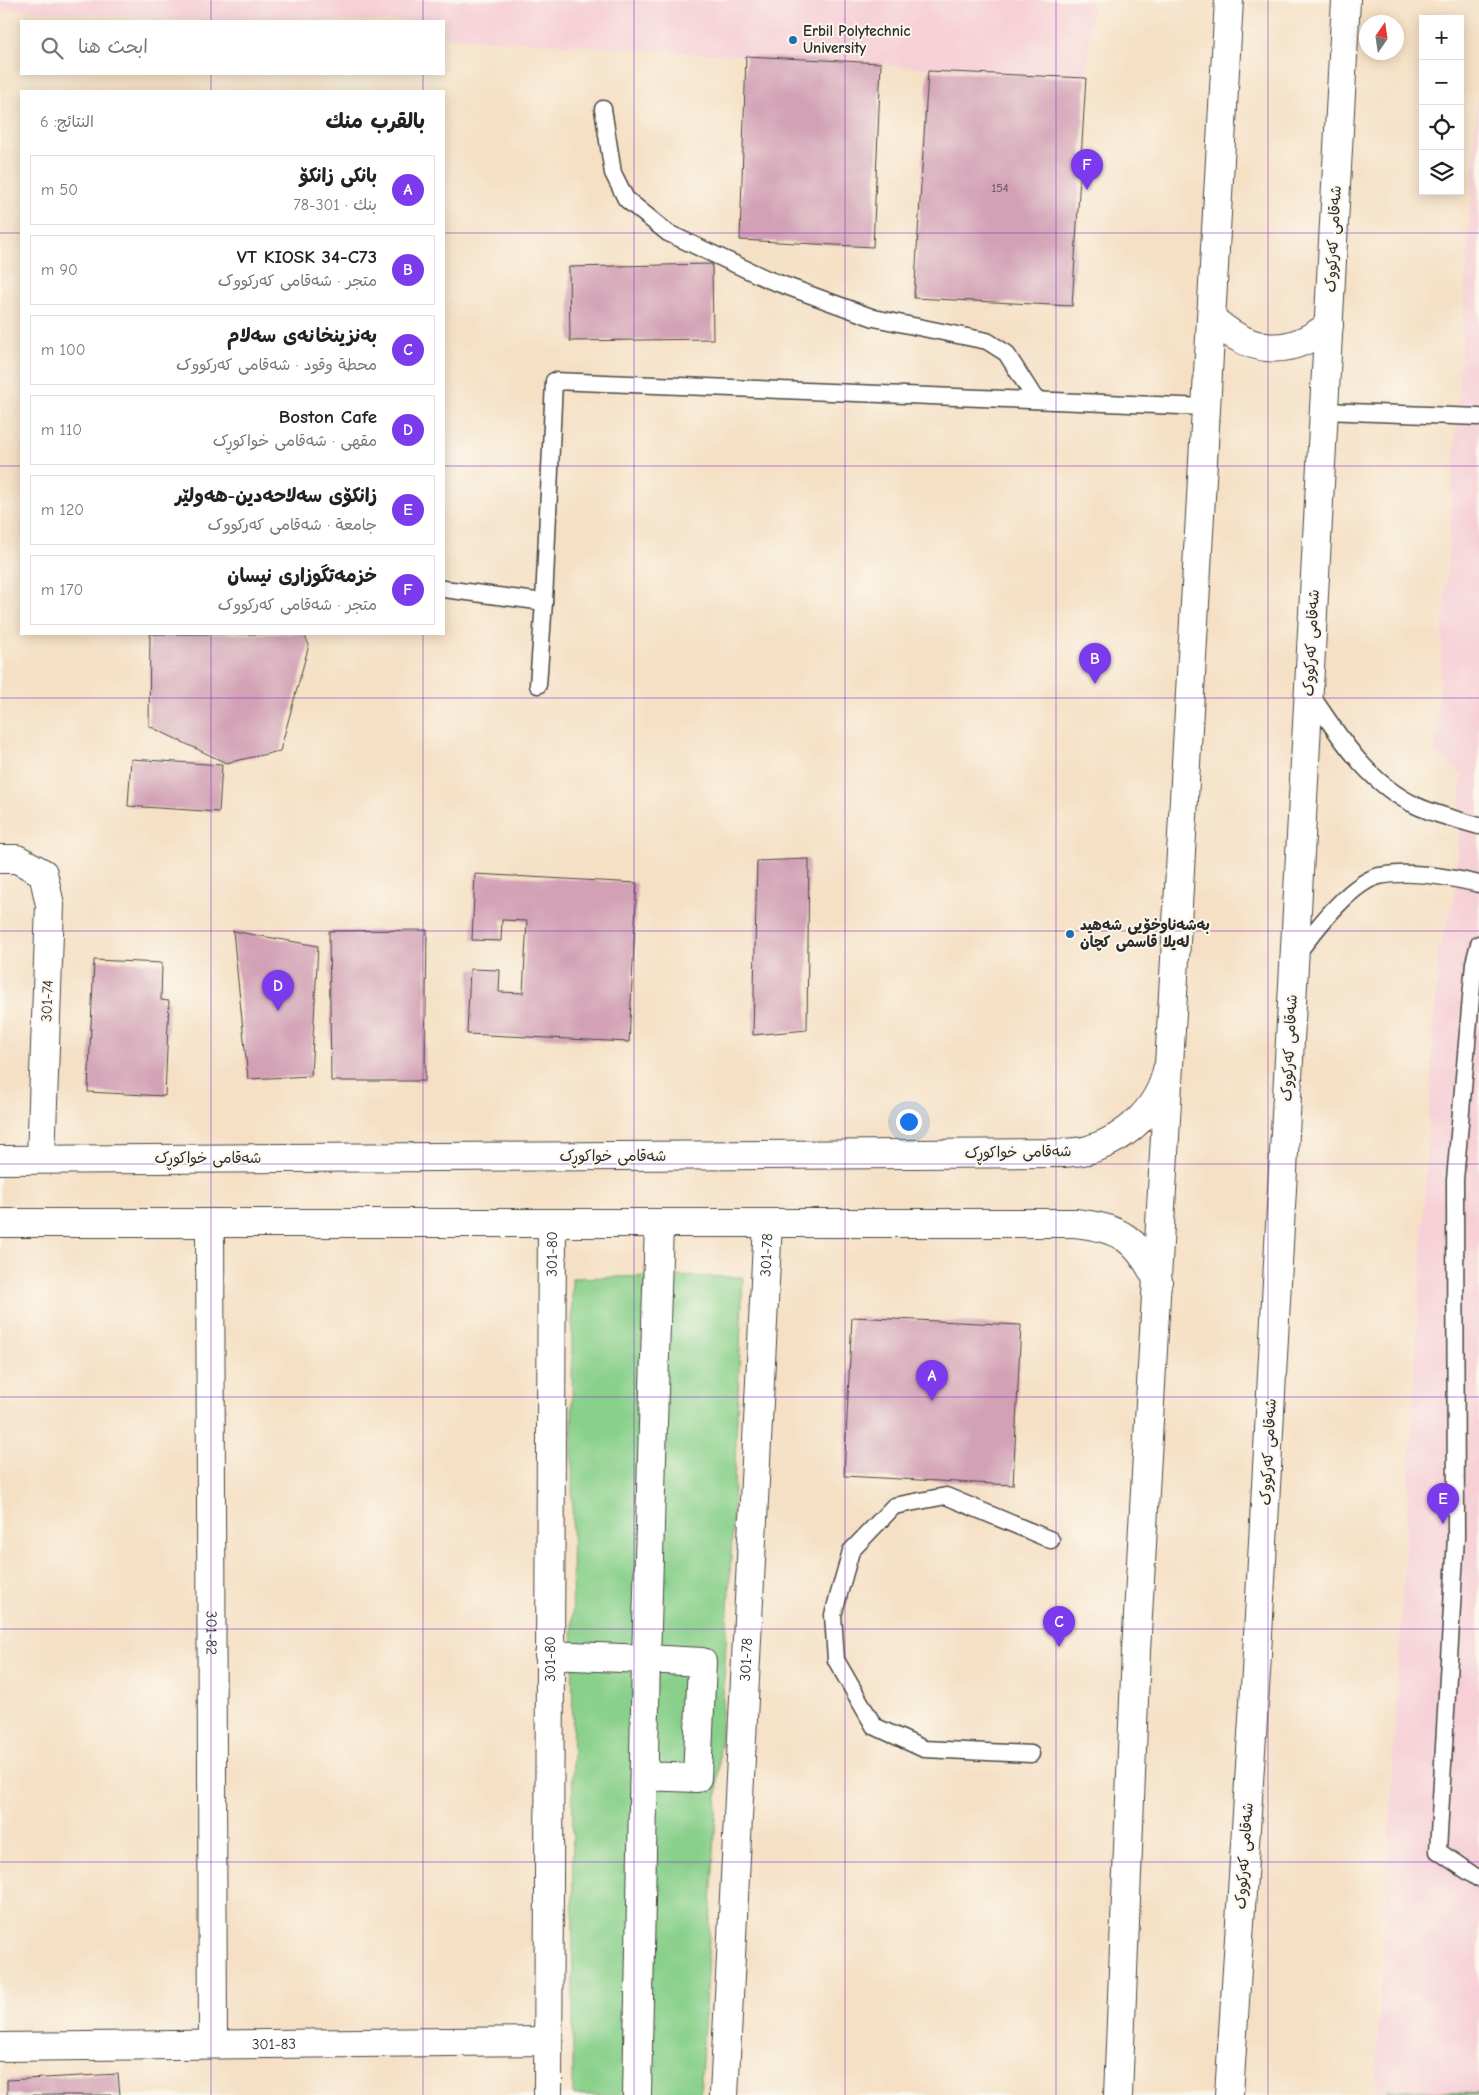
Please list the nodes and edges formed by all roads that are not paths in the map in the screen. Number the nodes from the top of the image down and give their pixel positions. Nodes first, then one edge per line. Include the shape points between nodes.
1 (1229, 0) edge
2 (1346, 0) edge
3 (604, 109) dead end
4 (1211, 318) junction
5 (1329, 325) junction
6 (1036, 400) junction
7 (1206, 407) junction
8 (1324, 411) junction
9 (1479, 417) edge
10 (445, 589) edge
11 (544, 602) junction
12 (538, 686) dead end
13 (1309, 692) junction
14 (1479, 826) edge
15 (8, 859) edge
16 (1479, 884) edge
17 (1479, 944) edge
18 (1294, 956) junction
19 (1171, 1052) junction
20 (41, 1159) junction
21 (0, 1160) edge
22 (210, 1222) junction
23 (0, 1223) edge
24 (552, 1223) junction
25 (659, 1223) junction
26 (768, 1223) junction
27 (1158, 1281) junction
28 (1051, 1540) dead end
29 (549, 1655) junction
30 (646, 1659) junction
31 (1031, 1754) dead end
32 (644, 1776) junction
33 (1479, 1879) edge
34 (546, 2042) junction
35 (213, 2044) junction
36 (0, 2047) edge
37 (548, 2095) edge
38 (637, 2095) edge
39 (724, 2095) edge
40 (1118, 2095) edge
41 (1229, 2095) edge

1 - 4 main road
2 - 5 main road, شەقامی کەرکووک
3 - 6 lane via 613,172 626,199 668,233 767,279 874,318 987,341 1006,353
4 - 5 main road via 1240,340 1268,348 1285,348 1301,343
4 - 7 main road
5 - 8 main road, شەقامی کەرکووک
6 - 7 lane
6 - 11 lane via 554,381
7 - 19 main road
8 - 9 lane
8 - 13 main road, شەقامی کەرکووک
10 - 11 lane
11 - 12 lane
13 - 14 lane via 1357,761 1391,792 1418,807
13 - 18 main road, شەقامی کەرکووک
15 - 20 main road, 301-74 via 43,873 50,905
16 - 18 lane via 1444,875 1378,876 1349,894
17 - 33 lane via 1474,963 1454,1180 1456,1538 1438,1851
18 - 41 main road, شەقامی کەرکووک via 1256,1672
19 - 20 main road, شەقامی خواکوڕک via 1166,1078 1154,1102 1137,1123 1116,1139 1090,1150 1064,1153
19 - 27 main road
20 - 21 main road, شەقامی خواکوڕک
22 - 23 main road
22 - 24 main road
22 - 35 main road, 301-82
24 - 25 main road
24 - 29 main road, 301-80
25 - 26 main road
25 - 30 main road
26 - 27 main road via 1075,1223 1102,1226 1127,1238 1146,1257
26 - 39 main road, 301-78
27 - 40 main road via 1136,1651
28 - 31 lane via 946,1496 894,1506 851,1551 833,1615 836,1660 874,1726 924,1749
29 - 30 main road
29 - 34 main road, 301-80
30 - 32 main road
30 - 32 main road via 702,1662 697,1778
32 - 38 main road
34 - 35 main road, 301-83
34 - 37 main road, 301-80
35 - 36 main road, 301-83

